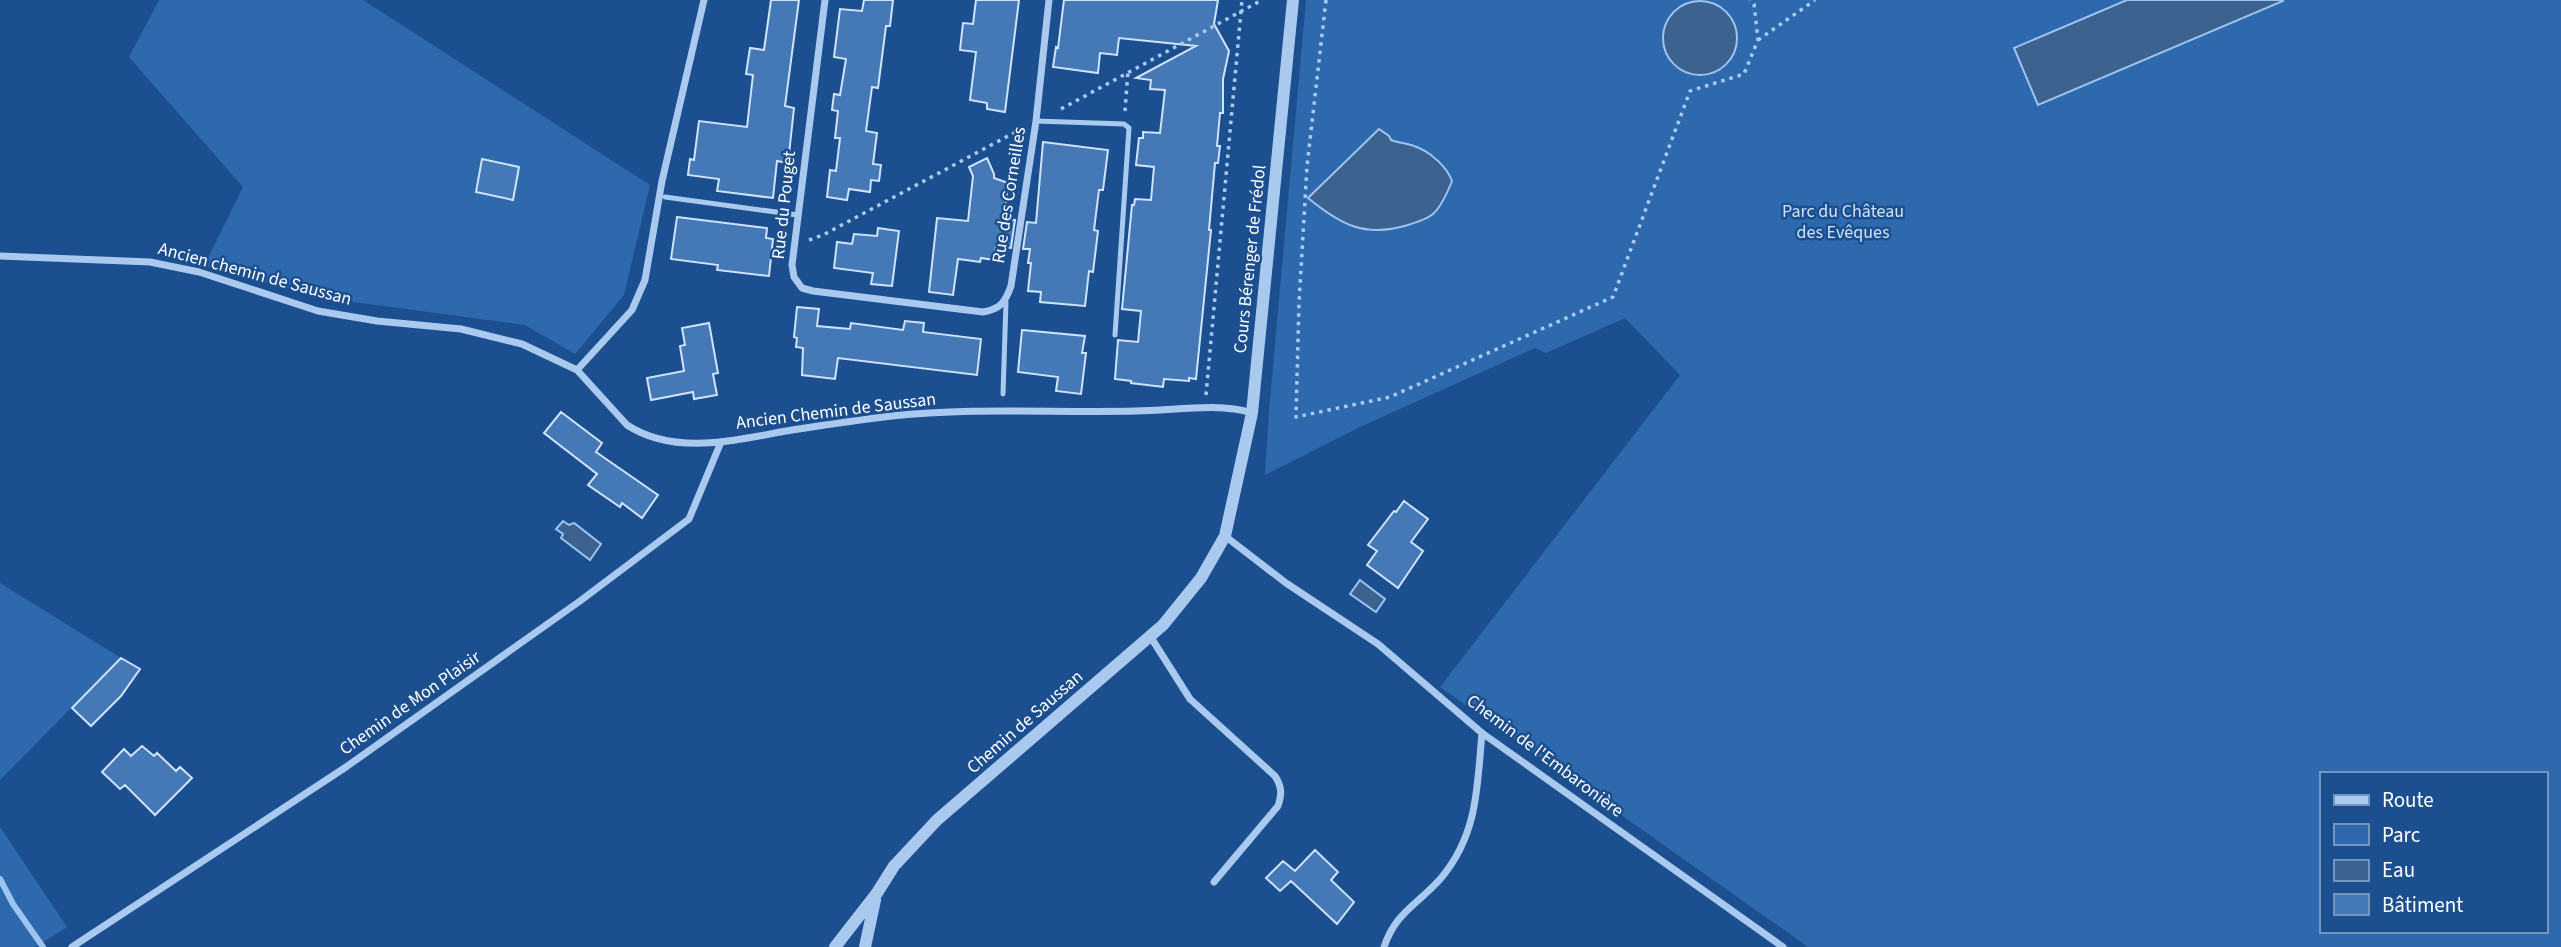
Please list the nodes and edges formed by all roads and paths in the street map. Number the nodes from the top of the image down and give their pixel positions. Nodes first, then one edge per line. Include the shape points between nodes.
1 (704, 0) edge
2 (825, 0) edge
3 (1049, 0) edge
4 (1242, 0) edge
5 (1293, 0) edge
6 (1326, 0) edge
7 (1750, 0) edge
8 (1815, 0) edge
9 (1758, 40) junction
10 (1128, 71) dead end
11 (1036, 121) junction
12 (1124, 124) junction
13 (665, 197) dead end
14 (798, 215) junction
15 (0, 256) edge
16 (1006, 302) junction
17 (1115, 335) dead end
18 (577, 370) junction
19 (1003, 394) dead end
20 (1205, 409) junction
21 (1252, 413) junction
22 (721, 442) junction
23 (1228, 519) joint
24 (1225, 536) junction
25 (1150, 636) junction
26 (1482, 733) junction
27 (1214, 882) dead end
28 (877, 892) junction
29 (72, 947) edge
30 (835, 947) edge
31 (865, 947) edge
32 (1384, 947) edge
33 (1783, 947) edge

1 - 18 street via 645,280 632,310
2 - 14 street, Rue du Pouget
3 - 11 street, Rue des Corneilles
4 - 20 path
5 - 21 street, Cours Bérenger de Frédol
6 - 9 path via 1307,166 1296,417 1390,397 1612,297 1690,91 1744,74
7 - 9 path
8 - 9 path
10 - 12 path
11 - 12 lane
11 - 16 street, Rue des Corneilles
12 - 17 lane via 1129,135
13 - 14 lane
14 - 16 street, Rue du Pouget via 792,265 802,288 983,312
15 - 18 street, Ancien chemin de Saussan via 150,262 199,272 318,311 461,329 522,344
16 - 19 lane, Rue des Corneilles
18 - 22 street, Ancien Chemin de Saussan via 636,431 676,443
20 - 21 street, Ancien Chemin de Saussan
20 - 22 street, Ancien Chemin de Saussan via 939,412
21 - 23 street, Cours Bérenger de Frédol
22 - 29 street, Chemin de Mon Plaisir via 689,519 346,767
23 - 24 street, Chemin de Saussan
24 - 25 street, Chemin de Saussan via 1201,578
24 - 26 street, Chemin de l'Embaronière via 1378,644
25 - 27 street via 1190,699 1275,776 1281,790 1278,806
25 - 28 street, Chemin de Saussan via 937,820 894,866
26 - 32 street via 1476,807 1462,849 1440,878 1404,911
26 - 33 street, Chemin de l'Embaronière
28 - 30 street, Chemin de Saussan
28 - 31 street

